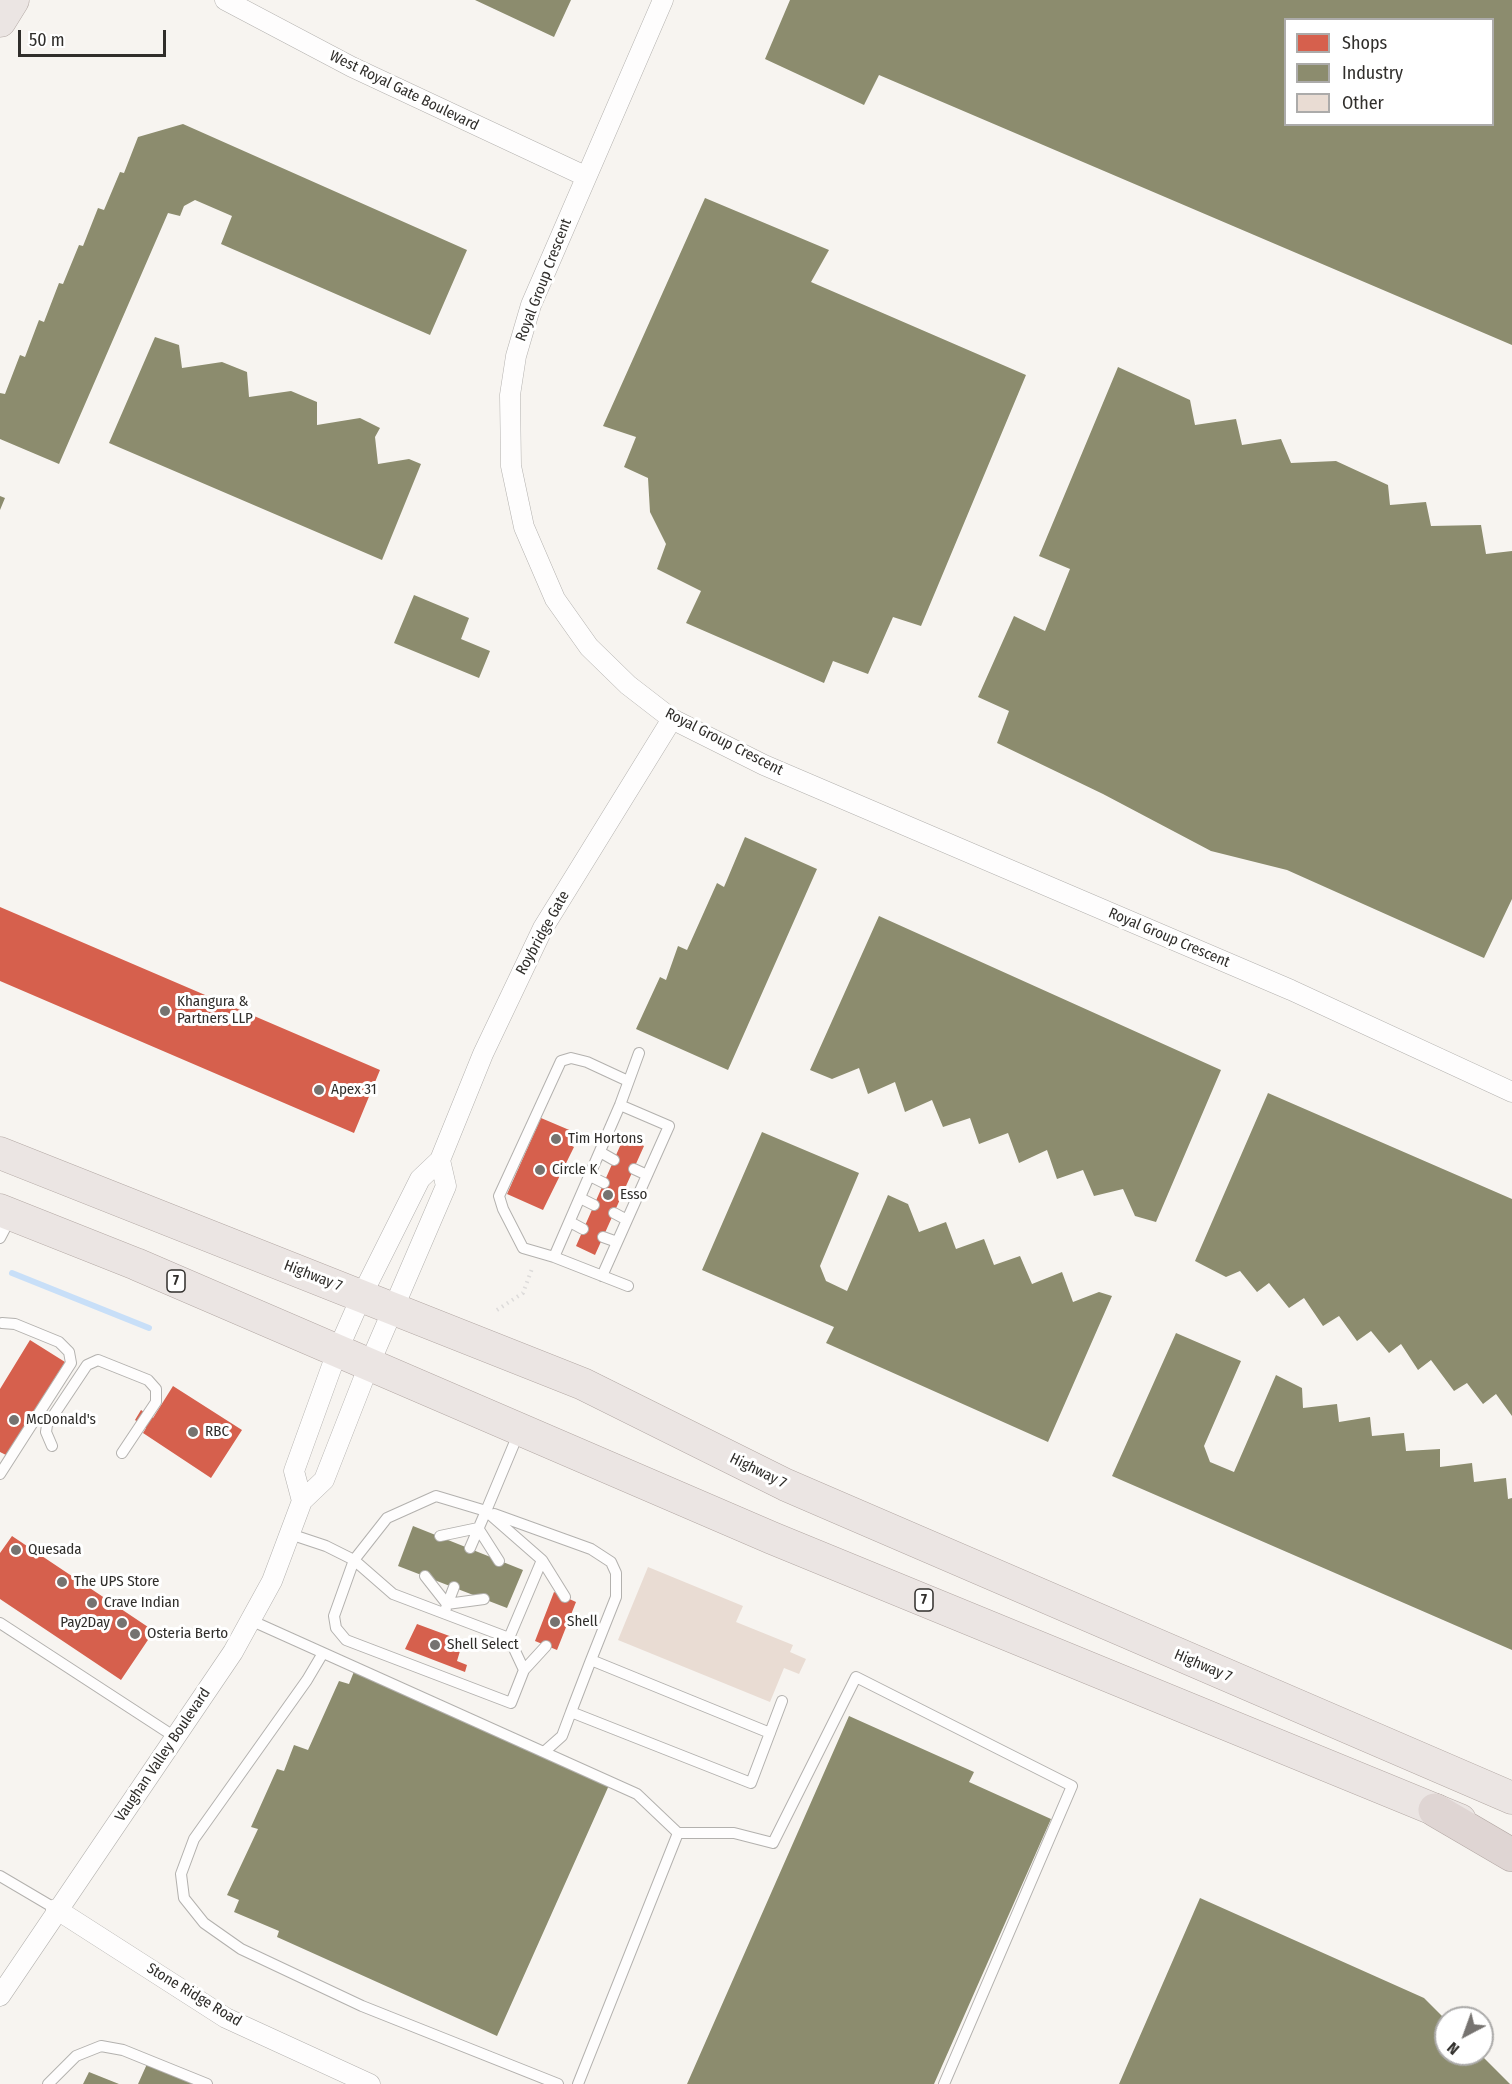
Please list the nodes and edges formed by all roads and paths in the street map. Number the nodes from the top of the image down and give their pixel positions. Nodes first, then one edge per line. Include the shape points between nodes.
1 (13, 0) edge
2 (225, 0) edge
3 (663, 0) edge
4 (0, 21) edge
5 (585, 176) junction
6 (672, 719) junction
7 (639, 1053) dead end
8 (628, 1081) junction
9 (1512, 1092) edge
10 (620, 1106) junction
11 (600, 1152) junction
12 (0, 1153) edge
13 (440, 1160) junction
14 (614, 1160) dead end
15 (634, 1169) dead end
16 (647, 1175) junction
17 (590, 1176) junction
18 (604, 1183) dead end
19 (624, 1192) dead end
20 (580, 1198) junction
21 (637, 1198) junction
22 (594, 1205) dead end
23 (614, 1214) dead end
24 (627, 1220) junction
25 (4, 1221) edge
26 (570, 1222) junction
27 (583, 1228) dead end
28 (603, 1237) dead end
29 (617, 1242) junction
30 (538, 1253) junction
31 (554, 1257) junction
32 (602, 1276) junction
33 (628, 1286) dead end
34 (363, 1295) junction
35 (395, 1309) junction
36 (497, 1310) dead end
37 (2, 1323) dead end
38 (337, 1352) junction
39 (369, 1365) junction
40 (520, 1429) junction
41 (52, 1446) dead end
42 (122, 1453) dead end
43 (0, 1474) edge
44 (302, 1501) junction
45 (486, 1511) junction
46 (478, 1528) junction
47 (290, 1534) junction
48 (440, 1536) dead end
49 (470, 1548) dead end
50 (354, 1560) junction
51 (542, 1560) junction
52 (499, 1561) dead end
53 (425, 1576) dead end
54 (454, 1587) dead end
55 (565, 1597) dead end
56 (484, 1599) dead end
57 (446, 1608) junction
58 (250, 1620) junction
59 (0, 1623) edge
60 (509, 1638) junction
61 (546, 1646) dead end
62 (323, 1653) junction
63 (591, 1660) junction
64 (524, 1670) junction
65 (782, 1701) dead end
66 (572, 1712) junction
67 (770, 1733) junction
68 (175, 1737) junction
69 (544, 1752) junction
70 (1512, 1798) edge
71 (1435, 1810) junction
72 (678, 1833) junction
73 (1512, 1843) edge
74 (1512, 1855) edge
75 (0, 1876) edge
76 (56, 1909) junction
77 (0, 1996) edge
78 (48, 2084) edge
79 (207, 2084) edge
80 (370, 2084) edge
81 (558, 2084) edge
82 (578, 2084) edge
83 (944, 2084) edge

1 - 4 main road
2 - 5 street, West Royal Gate Boulevard via 352,67
3 - 5 street, Royal Group Crescent
5 - 6 street, Royal Group Crescent via 531,305 516,356 510,395 512,466 524,528 555,599 589,647 628,685
6 - 9 street, Royal Group Crescent via 764,765 1292,990
6 - 13 street, Roybridge Gate via 543,928 501,1012
7 - 8 lane
8 - 10 lane
8 - 30 lane via 571,1058 561,1061 553,1075 499,1196 523,1248
10 - 11 lane
10 - 16 lane via 669,1126
11 - 14 lane
11 - 17 lane
12 - 34 main road, Highway 7
13 - 34 street, Roybridge Gate via 420,1179
13 - 35 street via 446,1186
15 - 16 lane
16 - 21 lane
17 - 18 lane
17 - 20 lane
19 - 21 lane
20 - 22 lane
20 - 26 lane
21 - 24 lane
23 - 24 lane
24 - 29 lane
25 - 38 main road, 7 via 136,1264
26 - 27 lane
26 - 31 lane
28 - 29 lane
29 - 32 lane
30 - 31 lane
30 - 36 path via 523,1293
31 - 32 lane
32 - 33 lane
34 - 35 main road, Highway 7
34 - 38 street
35 - 39 street
35 - 70 main road, Highway 7 via 583,1384 786,1485
37 - 43 lane via 15,1324 59,1342 69,1353 70,1362
38 - 39 main road, 7
38 - 44 street via 294,1471
39 - 40 main road, 7
39 - 44 street, Vaughan Valley Boulevard via 324,1480
40 - 45 lane
40 - 71 main road, 7 via 772,1538
41 - 42 lane via 47,1425 87,1365 98,1360 148,1380 156,1389 156,1402
44 - 47 street, Vaughan Valley Boulevard
45 - 46 lane
45 - 50 lane via 436,1496 387,1518
45 - 51 lane
45 - 63 lane via 591,1549 611,1562 616,1573 616,1597
46 - 48 lane
46 - 49 lane
46 - 52 lane
47 - 50 lane
47 - 58 street, Vaughan Valley Boulevard via 272,1581
50 - 57 lane via 393,1594
50 - 64 lane via 334,1616 336,1628 346,1640 511,1703
51 - 55 lane
51 - 60 lane
53 - 57 lane
54 - 57 lane
56 - 57 lane
57 - 60 lane
58 - 62 lane
58 - 68 street, Vaughan Valley Boulevard
59 - 68 lane
60 - 64 lane
61 - 64 lane
62 - 69 lane
62 - 81 lane via 194,1839 181,1875 184,1898 204,1923 241,1949 362,2006
63 - 66 lane
63 - 67 lane
65 - 67 lane
66 - 67 lane via 751,1783
66 - 69 lane via 562,1737
68 - 76 street, Vaughan Valley Boulevard
69 - 72 lane via 637,1794
71 - 73 main road, 7
71 - 74 highway
72 - 82 lane
72 - 83 lane via 734,1833 773,1843 856,1677 1072,1786
75 - 76 lane
76 - 77 street, Vaughan Valley Boulevard
76 - 80 street, Stone Ridge Road via 226,2018
78 - 79 lane via 76,2056 100,2046 123,2050

